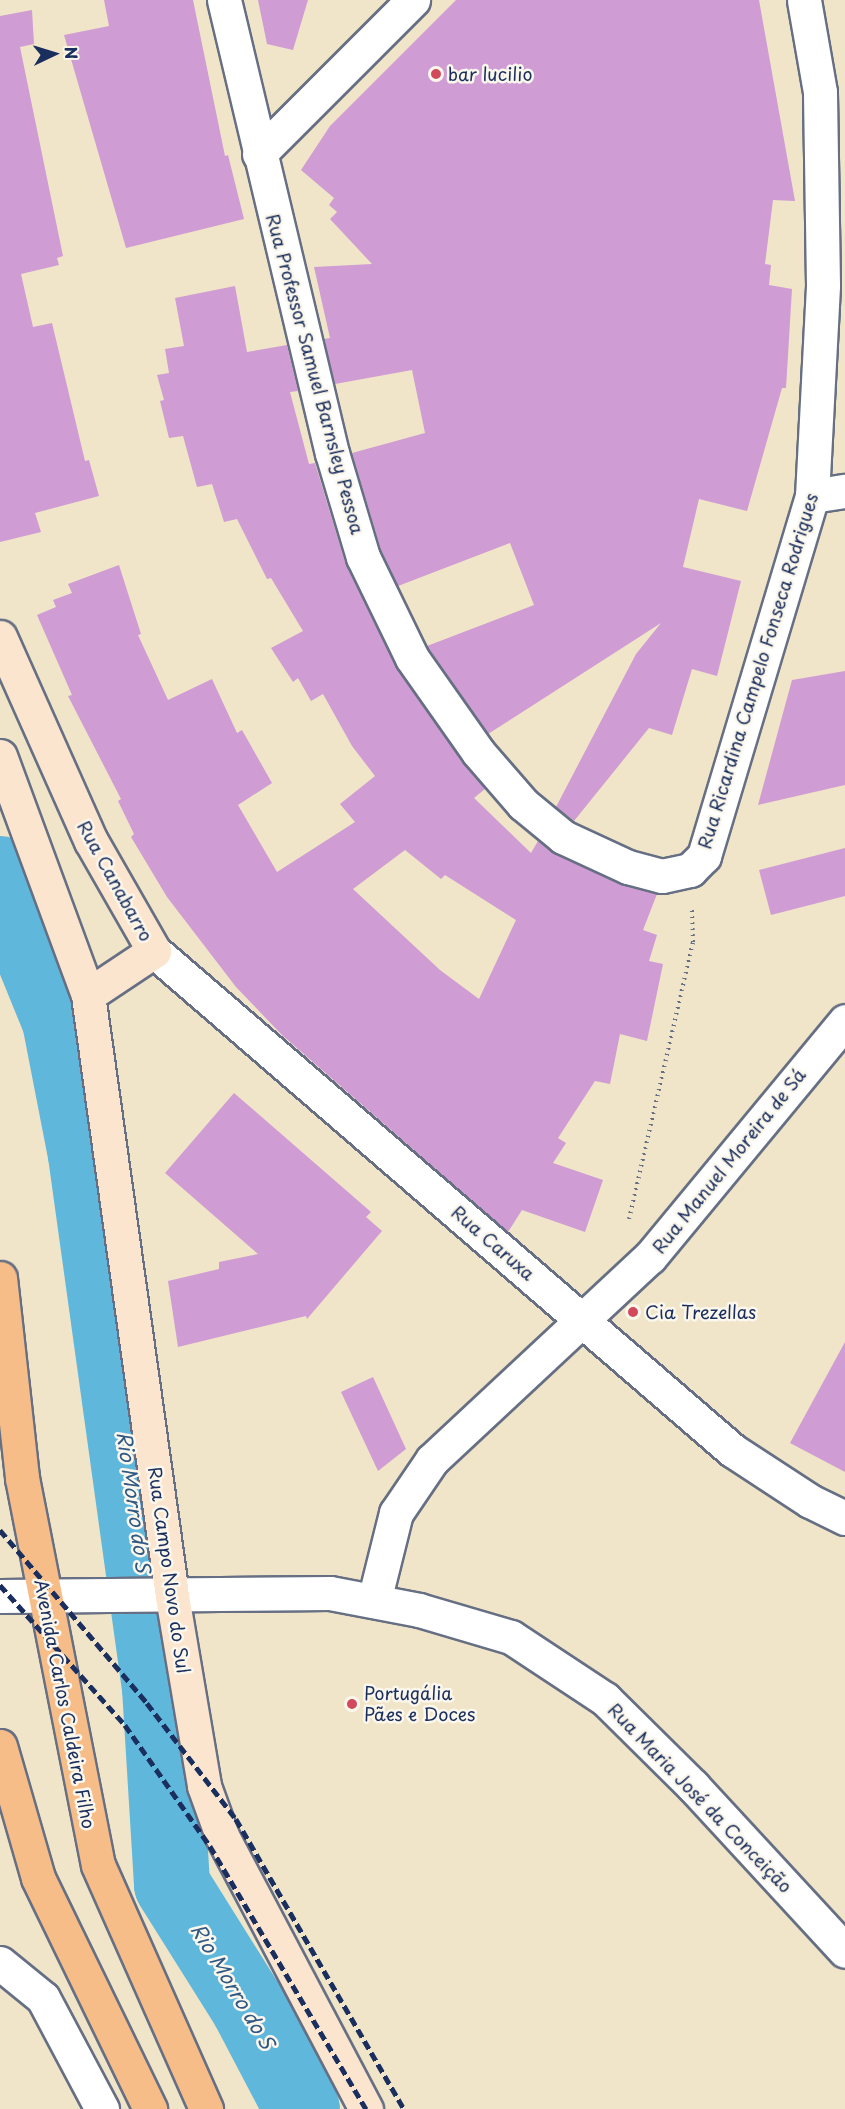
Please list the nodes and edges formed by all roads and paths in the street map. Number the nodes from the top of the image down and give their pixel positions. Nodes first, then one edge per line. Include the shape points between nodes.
1 (224, 0) edge
2 (413, 0) edge
3 (804, 0) edge
4 (833, 92) edge
5 (259, 154) junction
6 (845, 491) edge
7 (813, 496) junction
8 (0, 637) edge
9 (0, 756) edge
10 (690, 870) junction
11 (154, 951) junction
12 (88, 995) junction
13 (845, 1021) edge
14 (629, 1221) dead end
15 (0, 1278) edge
16 (581, 1319) junction
17 (845, 1518) edge
18 (43, 1595) junction
19 (0, 1596) edge
20 (172, 1596) junction
21 (374, 1601) junction
22 (0, 1746) edge
23 (845, 1951) edge
24 (0, 1963) edge
25 (102, 2109) edge
26 (150, 2109) edge
27 (206, 2109) edge
28 (366, 2109) edge

1 - 5 street, Rua Professor Samuel Barnsley Pessoa
2 - 5 street
3 - 4 street, Rua Ricardina Campelo Fonseca Rodrigues
4 - 7 street, Rua Ricardina Campelo Fonseca Rodrigues
5 - 10 street, Rua Professor Samuel Barnsley Pessoa via 332,453 363,557 412,658 478,752 523,804 563,837 647,873 662,876
6 - 7 street
7 - 10 street, Rua Ricardina Campelo Fonseca Rodrigues via 704,856
8 - 11 street, Rua Canabarro via 90,841
9 - 12 street
10 - 14 path via 693,942
11 - 12 street, Rua Canabarro
11 - 16 street, Rua Caruxa
12 - 20 street, Rua Campo Novo do Sul
13 - 16 street, Rua Manuel Moreira de Sá via 658,1249
15 - 18 main road, Avenida Carlos Caldeira Filho via 22,1478
16 - 17 street, Rua Caruxa via 732,1450 810,1501
16 - 21 street via 432,1460 396,1513
18 - 19 street, Rua Maria José da Conceição
18 - 20 street, Rua Maria José da Conceição
18 - 27 main road, Avenida Carlos Caldeira Filho via 98,1865
20 - 21 street, Rua Maria José da Conceição via 324,1593
20 - 28 street, Rua Campo Novo do Sul via 204,1786 222,1836
21 - 23 street, Rua Maria José da Conceição via 511,1637 605,1699 693,1786
22 - 26 main road via 38,1878
24 - 25 street via 43,1998

